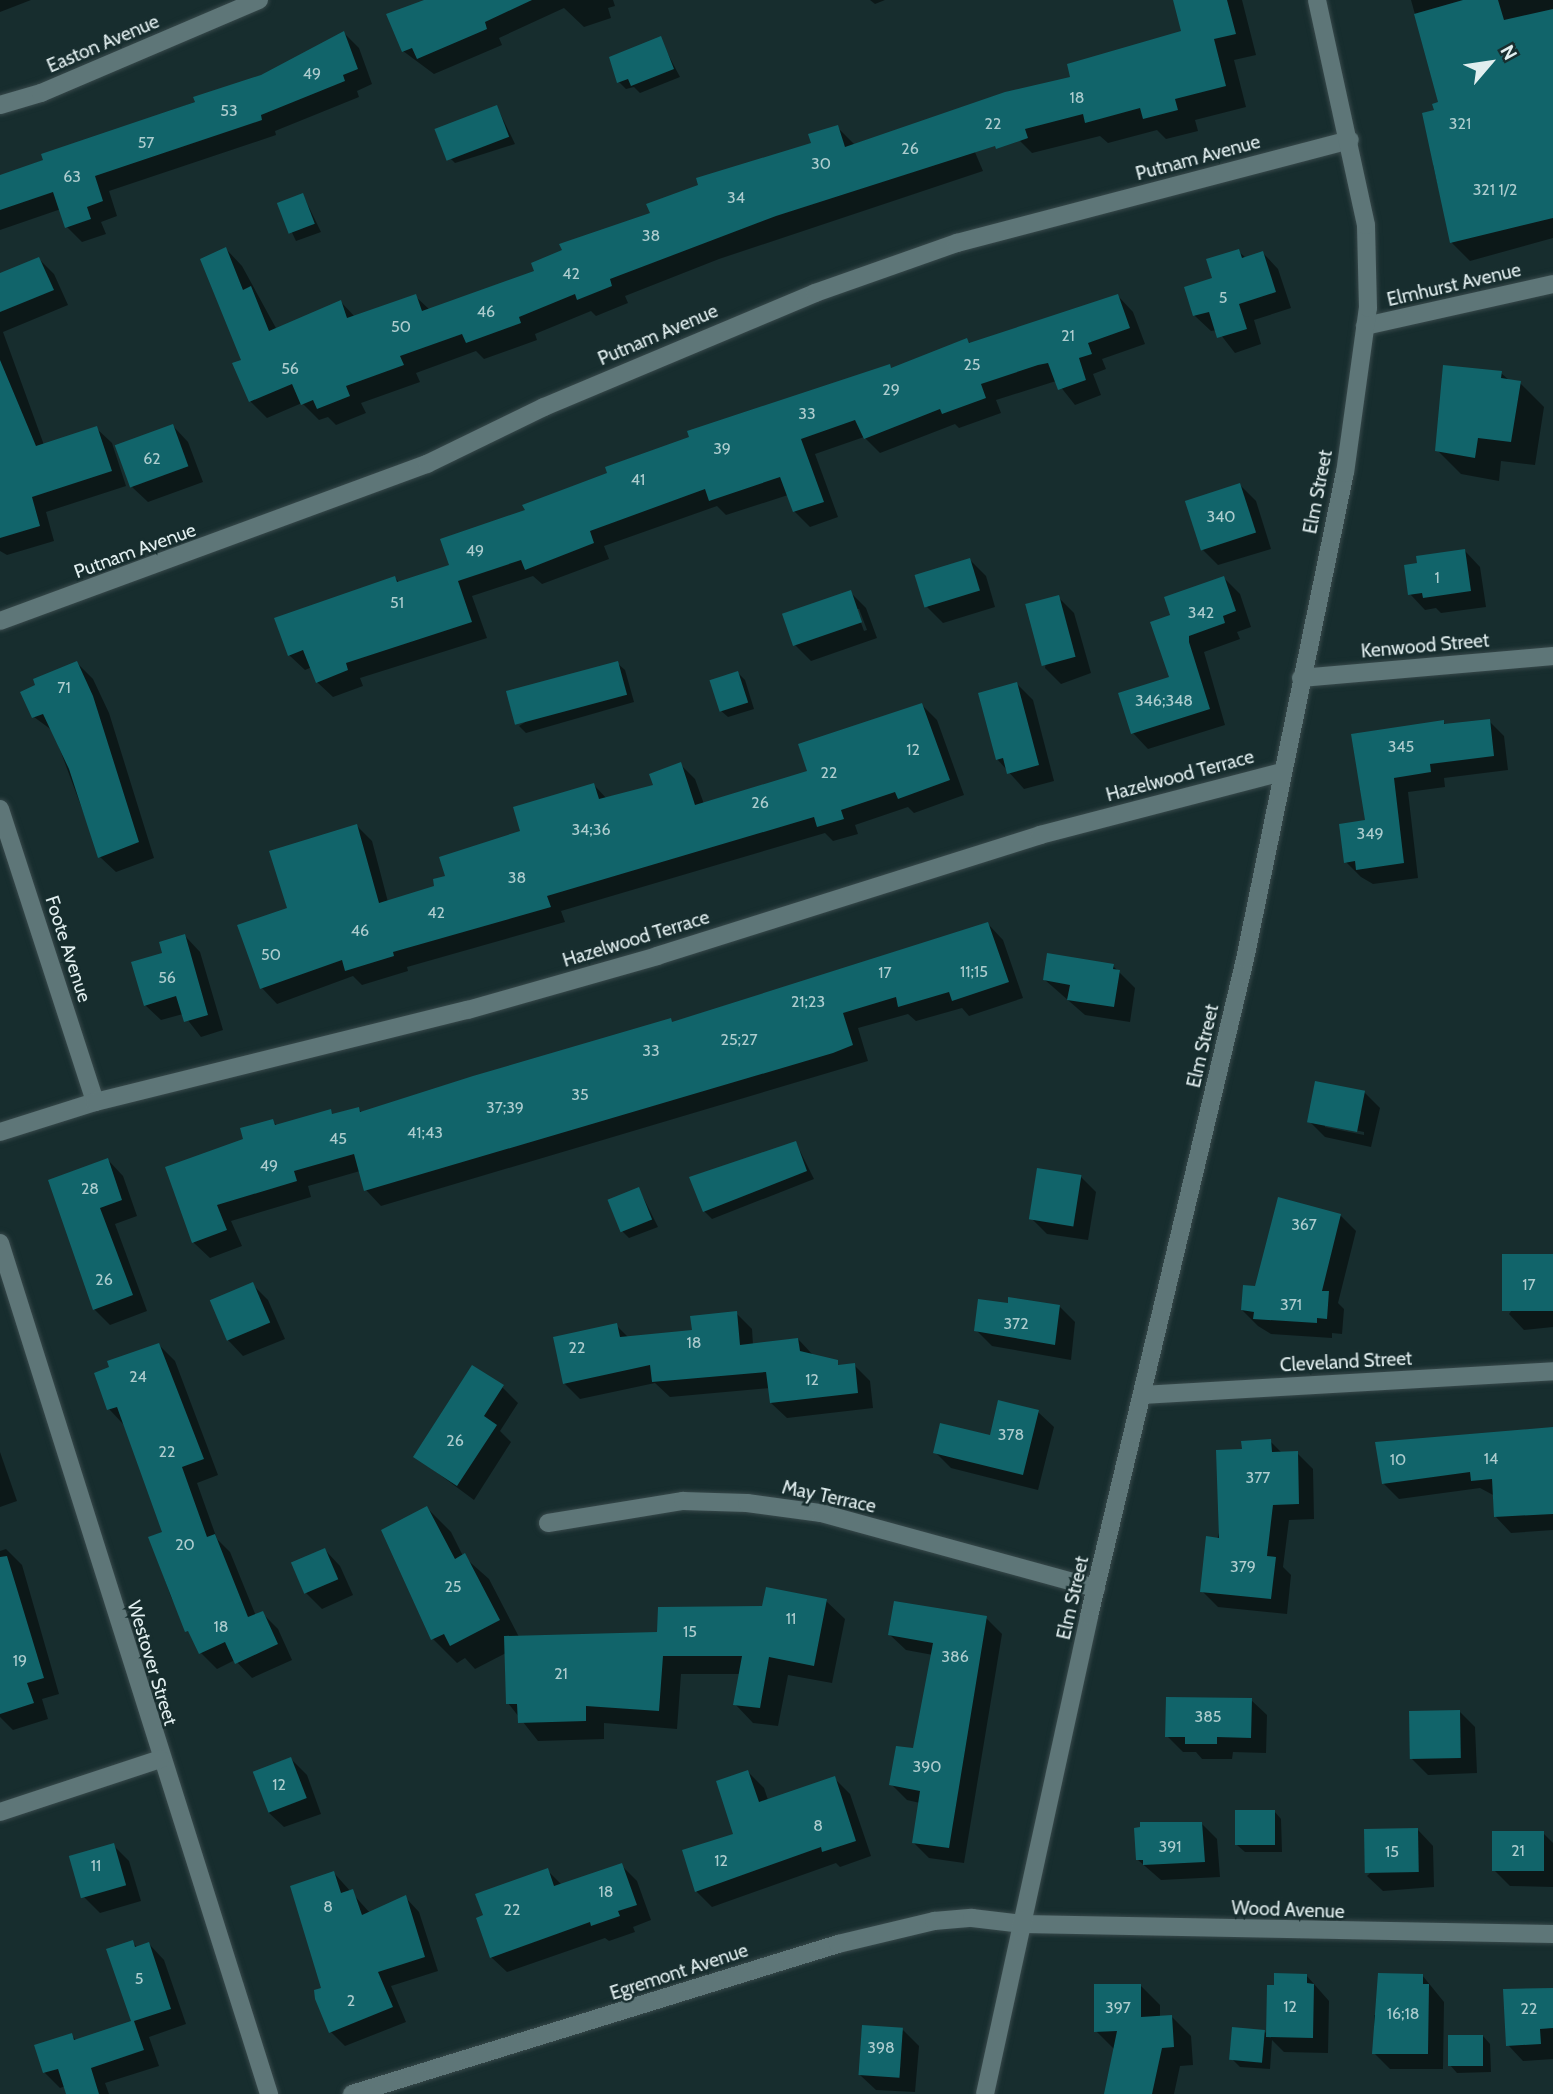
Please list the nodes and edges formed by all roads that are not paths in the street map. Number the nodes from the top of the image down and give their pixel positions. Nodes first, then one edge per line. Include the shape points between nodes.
1 (259, 0) edge
2 (1317, 0) edge
3 (0, 105) edge
4 (1350, 140) junction
5 (1553, 284) edge
6 (1365, 326) junction
7 (0, 621) edge
8 (1553, 656) edge
9 (1301, 678) junction
10 (1281, 772) junction
11 (0, 809) edge
12 (95, 1102) junction
13 (0, 1132) edge
14 (0, 1243) edge
15 (1553, 1371) edge
16 (1142, 1395) junction
17 (548, 1523) dead end
18 (1096, 1588) junction
19 (160, 1759) junction
20 (0, 1812) edge
21 (1023, 1924) junction
22 (1553, 1934) edge
23 (269, 2094) edge
24 (352, 2094) edge
25 (985, 2094) edge

1 - 3 street, Easton Avenue via 41,93
2 - 4 street, Elm Street
4 - 6 street, Elm Street via 1366,225
4 - 7 street, Putnam Avenue via 957,243 828,288 544,407 415,469
5 - 6 street, Elmhurst Avenue
6 - 9 street, Elm Street via 1345,473
8 - 9 street, Kenwood Street
9 - 10 street, Elm Street
10 - 12 street, Hazelwood Terrace via 1040,835 657,956 468,1010
10 - 16 street, Elm Street via 1245,959
11 - 12 street, Foote Avenue
12 - 13 street, Hazelwood Terrace
14 - 19 street, Westover Street
15 - 16 street, Cleveland Street
16 - 18 street, Elm Street
17 - 18 street, May Terrace via 683,1502 747,1503 821,1513
18 - 21 street, Elm Street
19 - 20 street
19 - 23 street, Westover Street
21 - 22 street, Wood Avenue
21 - 24 street, Egremont Avenue via 972,1918 934,1921 838,1944
21 - 25 street, Elm Street

